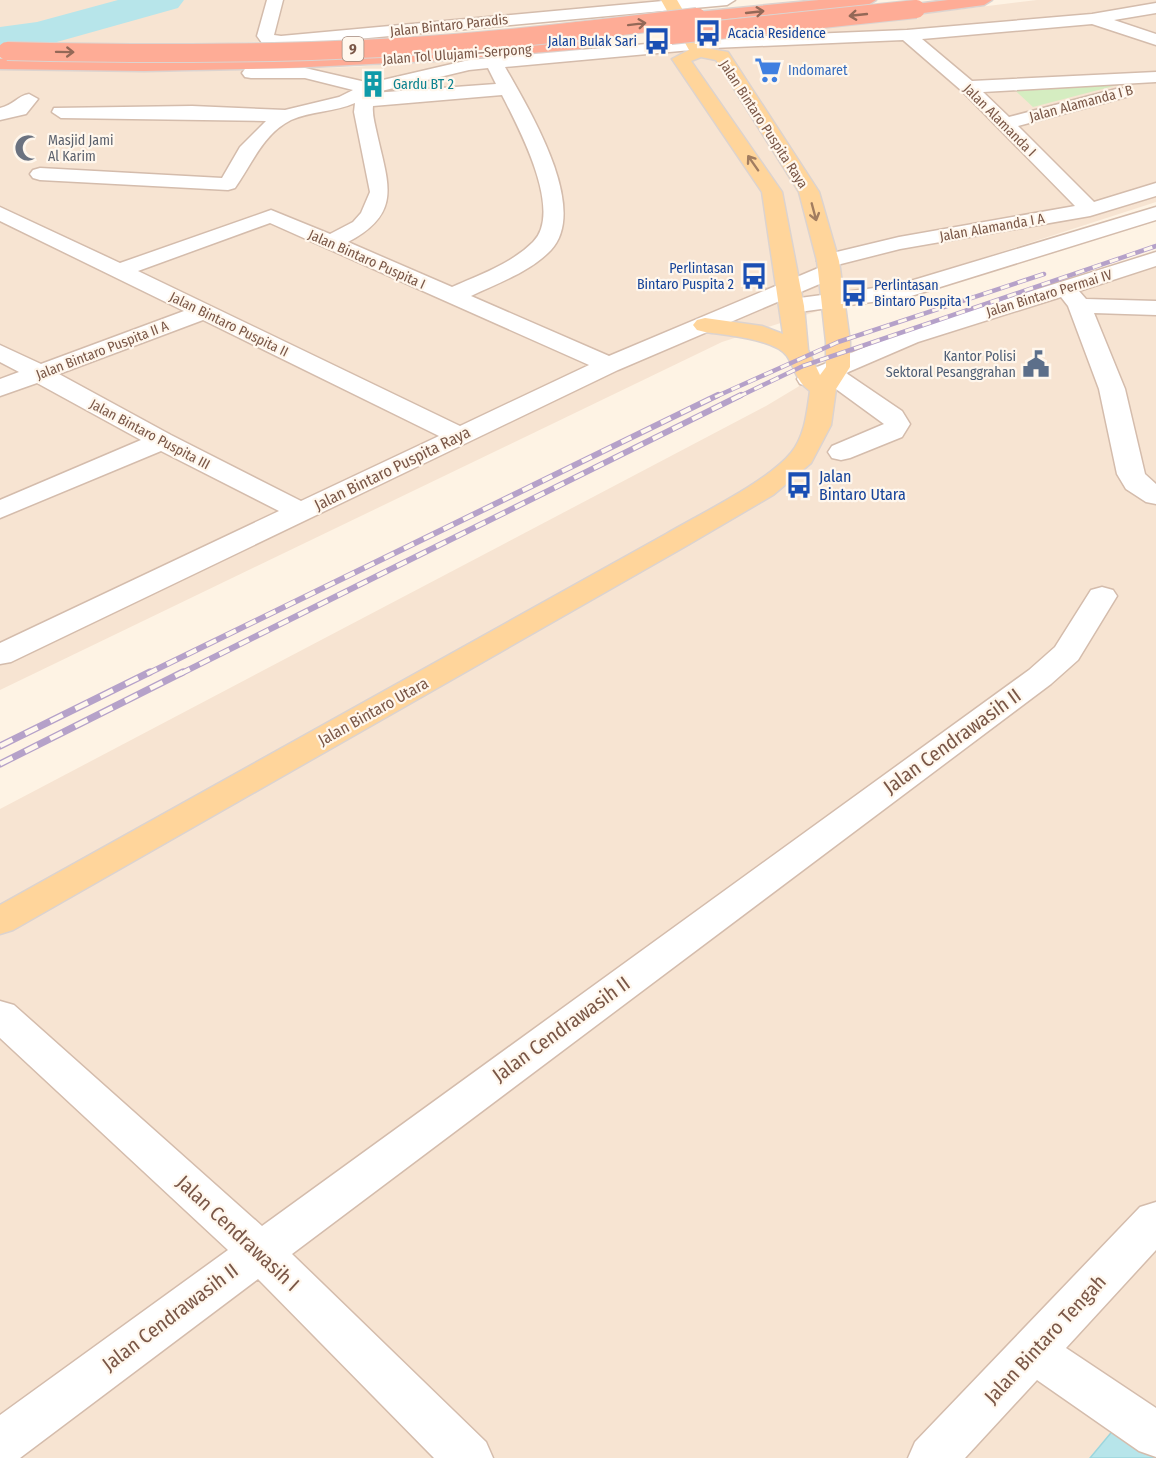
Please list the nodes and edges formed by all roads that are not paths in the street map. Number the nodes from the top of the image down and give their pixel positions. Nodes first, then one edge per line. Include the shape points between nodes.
1 (275, 0) edge
2 (727, 0) edge
3 (868, 0) edge
4 (984, 0) edge
5 (671, 3) edge
6 (1156, 8) edge
7 (1092, 18) junction
8 (907, 34) junction
9 (1156, 40) edge
10 (697, 48) junction
11 (0, 50) edge
12 (0, 63) edge
13 (497, 67) dead end
14 (250, 74) dead end
15 (1156, 77) edge
16 (1156, 82) edge
17 (968, 87) junction
18 (370, 88) junction
19 (507, 89) junction
20 (29, 99) dead end
21 (61, 112) dead end
22 (0, 114) edge
23 (285, 117) junction
24 (1005, 124) junction
25 (40, 174) dead end
26 (1156, 189) edge
27 (1090, 210) junction
28 (0, 213) edge
29 (1156, 213) edge
30 (330, 243) junction
31 (1156, 260) edge
32 (828, 267) junction
33 (120, 270) junction
34 (452, 296) junction
35 (1072, 297) junction
36 (790, 298) junction
37 (831, 302) junction
38 (1156, 308) edge
39 (204, 312) junction
40 (709, 323) junction
41 (796, 346) junction
42 (0, 352) edge
43 (609, 365) junction
44 (39, 374) junction
45 (826, 378) junction
46 (0, 388) edge
47 (458, 435) junction
48 (162, 441) junction
49 (841, 452) dead end
50 (1156, 496) edge
51 (0, 510) edge
52 (302, 512) junction
53 (1102, 596) dead end
54 (0, 655) edge
55 (0, 921) edge
56 (0, 1015) edge
57 (1156, 1220) edge
58 (259, 1251) junction
59 (1034, 1352) junction
60 (1156, 1434) edge
61 (0, 1444) edge
62 (468, 1458) edge
63 (933, 1458) edge

1 - 5 street, Jalan Bintaro Paradis via 265,36 281,41
2 - 5 street
11 -> 3 highway, Jalan Tol Ulujami–Serpong / 9, bridge via 202,53 400,46 521,38
4 -> 12 highway, Jalan Tol Ulujami–Serpong / 9, bridge via 575,45 407,58 241,65
5 - 10 main road
6 - 7 street
7 - 8 street
7 - 9 street
8 - 10 street
8 - 17 street, Jalan Alamanda I
10 - 18 street via 486,62
10 -> 32 main road, Jalan Bintaro Puspita Raya via 722,56 803,181
36 -> 10 main road, Jalan Bintaro Puspita Raya via 772,192 681,59
13 - 19 street
14 - 18 street via 305,73
15 - 17 street
16 - 24 street, Jalan Alamanda I B
17 - 24 street, Jalan Alamanda I
18 - 23 street via 345,101
19 - 30 street via 374,99 364,103 380,192 371,215 361,227
19 - 34 street via 546,168 554,205 552,225 546,243 518,263
20 - 22 street via 20,110
21 - 23 street
23 - 25 street via 247,150 228,184
24 - 27 street, Jalan Alamanda I
26 - 27 street, Jalan Alamanda I A
27 - 32 street, Jalan Alamanda I A via 898,243
28 - 33 street, Jalan Bintaro Puspita II
29 - 37 street via 900,292
30 - 33 street, Jalan Bintaro Puspita I via 271,216
30 - 34 street, Jalan Bintaro Puspita I
31 - 35 street, Jalan Bintaro Permai IV
32 - 36 street, Jalan Bintaro Puspita Raya
32 - 37 main road, Jalan Bintaro Puspita Raya
33 - 39 street, Jalan Bintaro Puspita II
34 - 43 street, Jalan Bintaro Puspita I
35 - 38 street
35 - 45 street, Jalan Bintaro Permai IV via 910,337
35 - 50 street via 1112,389 1131,474 1136,483
36 - 37 street
36 - 40 street, Jalan Bintaro Puspita Raya
36 - 41 main road, Jalan Bintaro Puspita Raya
37 - 45 main road, Jalan Bintaro Puspita Raya via 838,342
39 - 44 street, Jalan Bintaro Puspita II A
39 - 47 street, Jalan Bintaro Puspita II
40 - 41 main road via 762,333
40 - 43 street, Jalan Bintaro Puspita Raya
41 - 45 main road, Jalan Bintaro Puspita Raya
42 - 44 street, Jalan Bintaro Puspita III
43 - 47 street, Jalan Bintaro Puspita Raya
44 - 46 street, Jalan Bintaro Puspita II A
44 - 48 street, Jalan Bintaro Puspita III
45 - 49 street via 893,416 897,424 893,431
45 - 55 main road, Jalan Bintaro Utara via 818,425 802,457 763,489
47 - 52 street, Jalan Bintaro Puspita Raya
48 - 51 street
48 - 52 street, Jalan Bintaro Puspita III
52 - 54 street, Jalan Bintaro Puspita Raya
53 - 58 street, Jalan Cendrawasih II via 1067,653 1040,677
56 - 58 street, Jalan Cendrawasih I
57 - 59 street, Jalan Bintaro Tengah
58 - 61 street, Jalan Cendrawasih II
58 - 62 street, Jalan Cendrawasih I
59 - 60 street
59 - 63 street, Jalan Bintaro Tengah

